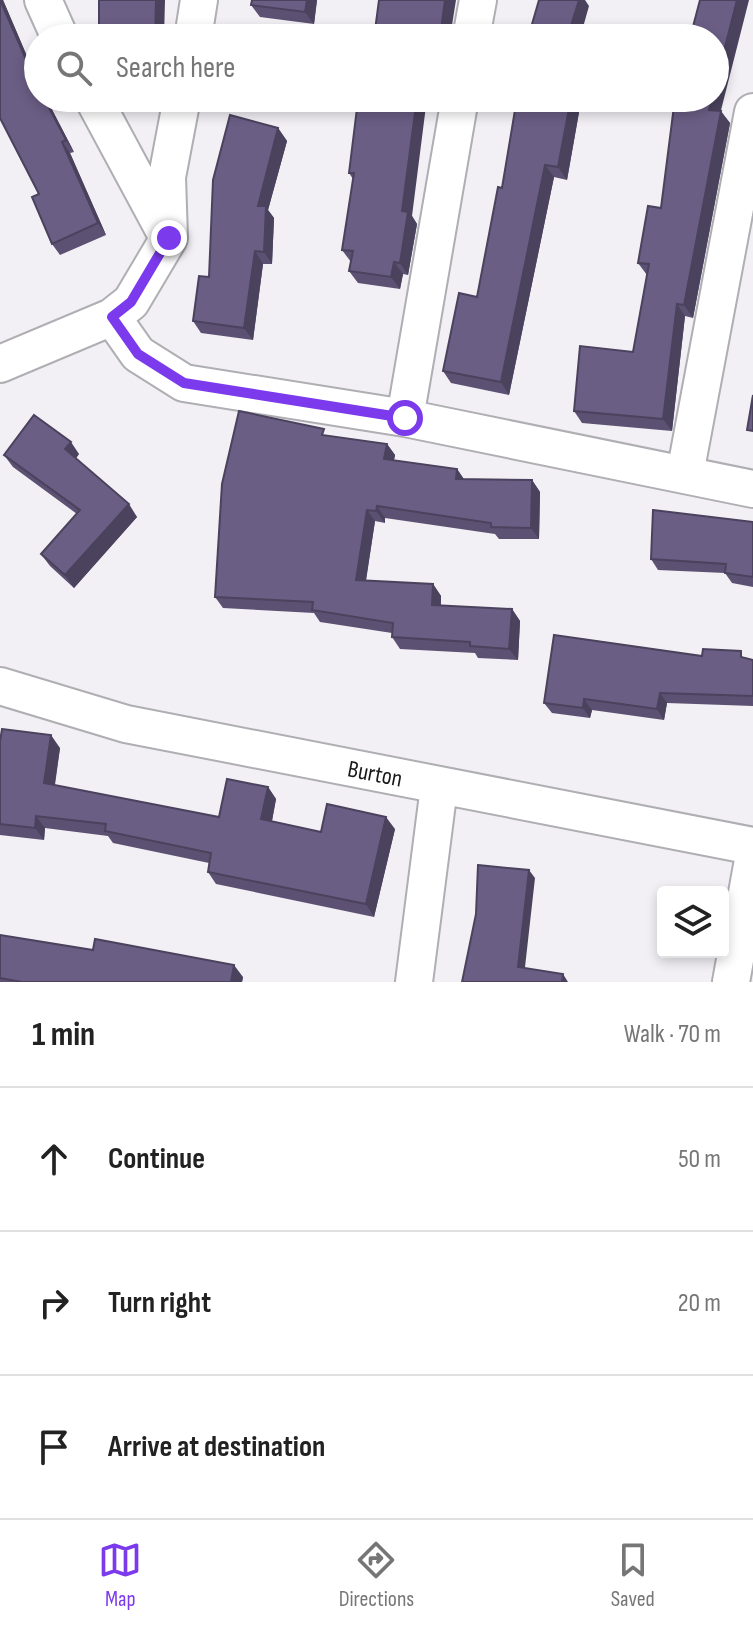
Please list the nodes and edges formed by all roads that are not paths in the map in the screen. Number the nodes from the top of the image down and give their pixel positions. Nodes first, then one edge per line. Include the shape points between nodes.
1 (43, 0) edge
2 (199, 0) edge
3 (478, 0) edge
4 (54, 24) edge
5 (195, 24) edge
6 (474, 24) edge
7 (101, 112) edge
8 (179, 112) edge
9 (458, 112) edge
10 (753, 112) edge
11 (169, 238) junction
12 (112, 317) junction
13 (0, 364) edge
14 (405, 418) junction
15 (685, 474) junction
16 (753, 489) edge
17 (0, 686) edge
18 (439, 787) junction
19 (753, 846) edge
20 (753, 860) edge
21 (414, 982) edge
22 (731, 982) edge

1 - 4 street
2 - 5 street
3 - 6 street
7 - 11 street
8 - 11 street via 167,177
9 - 14 street
10 - 15 street
11 - 12 street via 131,302
12 - 13 street
12 - 14 street via 138,354 184,383
14 - 15 street
15 - 16 street
17 - 18 street, Burton via 126,724
18 - 19 street, Burton
18 - 21 street
20 - 22 street

